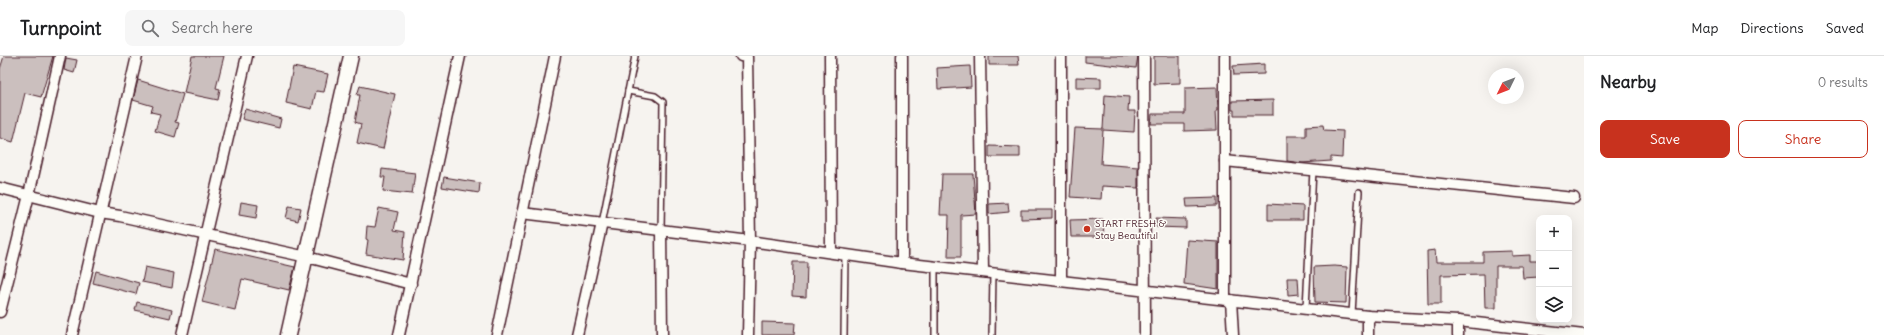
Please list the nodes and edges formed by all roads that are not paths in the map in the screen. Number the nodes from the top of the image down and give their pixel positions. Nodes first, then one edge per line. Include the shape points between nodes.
1 (60, 56) edge
2 (136, 56) edge
3 (247, 56) edge
4 (351, 56) edge
5 (460, 56) edge
6 (554, 56) edge
7 (635, 56) edge
8 (745, 56) edge
9 (830, 56) edge
10 (902, 56) edge
11 (980, 56) edge
12 (1061, 56) edge
13 (1144, 56) edge
14 (1225, 56) edge
15 (628, 91) junction
16 (1225, 161) junction
17 (1313, 170) junction
18 (0, 188) edge
19 (1359, 192) dead end
20 (29, 196) junction
21 (1574, 198) dead end
22 (100, 213) junction
23 (522, 213) junction
24 (602, 223) junction
25 (661, 230) junction
26 (206, 234) junction
27 (750, 241) junction
28 (831, 252) junction
29 (845, 254) junction
30 (306, 257) junction
31 (902, 263) junction
32 (935, 265) junction
33 (988, 271) junction
34 (1061, 280) junction
35 (410, 284) junction
36 (1144, 290) junction
37 (1228, 300) junction
38 (1306, 308) junction
39 (0, 312) edge
40 (1352, 314) junction
41 (1368, 316) junction
42 (1458, 321) junction
43 (1552, 333) edge
44 (72, 335) edge
45 (182, 335) edge
46 (288, 335) edge
47 (399, 335) edge
48 (497, 335) edge
49 (577, 335) edge
50 (662, 335) edge
51 (748, 335) edge
52 (844, 335) edge
53 (935, 335) edge
54 (992, 335) edge
55 (1145, 335) edge
56 (1233, 335) edge
57 (1368, 335) edge
58 (1458, 335) edge
59 (1584, 335) edge

1 - 20 street
2 - 22 street
3 - 26 street
4 - 30 street
5 - 35 street
6 - 23 street
7 - 15 lane
8 - 27 street
9 - 28 street
10 - 31 street
11 - 33 street
12 - 34 street
13 - 36 street
14 - 16 street
15 - 24 lane
15 - 25 lane via 655,96 663,102
16 - 17 street
16 - 37 street
17 - 21 street
17 - 38 lane
18 - 20 street
19 - 40 lane
20 - 22 street
20 - 39 street
22 - 26 street
22 - 44 street
23 - 24 street
23 - 48 street
24 - 25 street
24 - 49 street
25 - 27 street
25 - 50 street
26 - 30 street
26 - 45 street
27 - 28 street
27 - 51 street
28 - 29 street
29 - 31 street
29 - 52 lane
30 - 35 street
30 - 46 street
31 - 32 street
32 - 33 street
32 - 53 lane
33 - 34 street
33 - 54 lane
34 - 36 street
35 - 47 street
36 - 37 street
36 - 55 street
37 - 38 street
37 - 56 street
38 - 40 street
40 - 41 street
41 - 42 street
41 - 57 street
42 - 43 street
42 - 58 street
43 - 59 street

